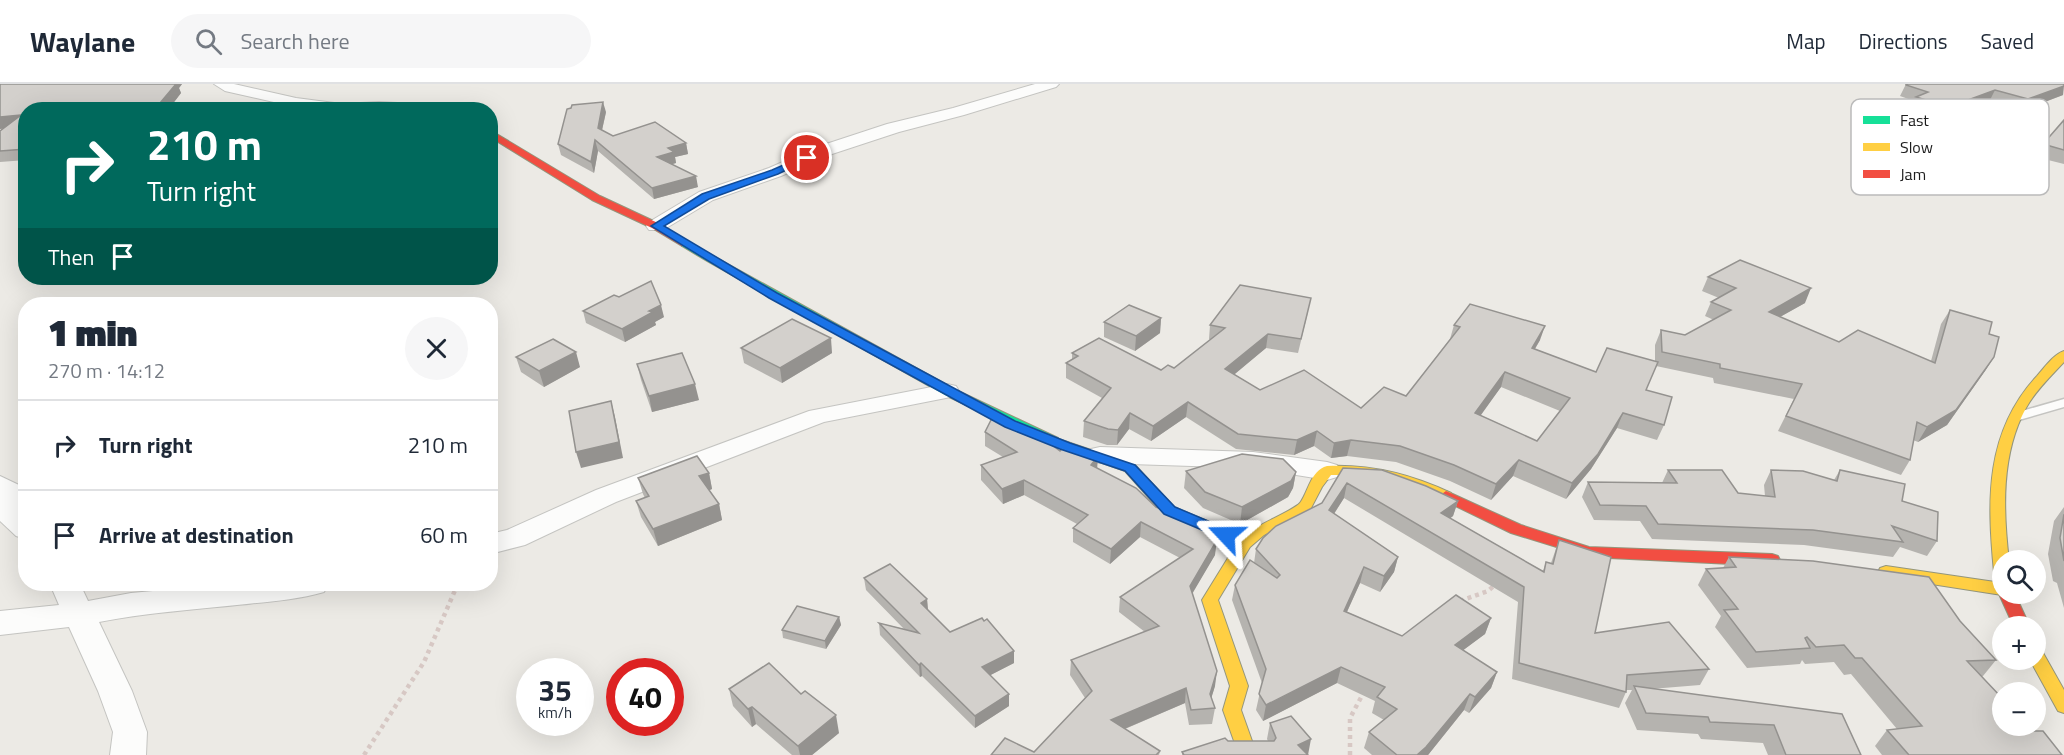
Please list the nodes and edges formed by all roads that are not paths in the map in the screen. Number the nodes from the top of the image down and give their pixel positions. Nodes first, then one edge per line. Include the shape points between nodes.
1 (222, 84) edge
2 (1051, 84) edge
3 (292, 102) edge
4 (498, 138) edge
5 (656, 226) junction
6 (2064, 356) edge
7 (947, 391) junction
8 (2064, 403) edge
9 (2016, 417) junction
10 (1065, 446) junction
11 (1327, 471) junction
12 (0, 485) edge
13 (18, 522) edge
14 (498, 542) edge
15 (1245, 543) junction
16 (1999, 550) edge
17 (1780, 560) edge
18 (1872, 570) edge
19 (1992, 588) edge
20 (69, 591) edge
21 (267, 591) edge
22 (81, 614) junction
23 (0, 623) edge
24 (2044, 670) edge
25 (2064, 706) edge
26 (128, 755) edge
27 (1248, 755) edge

1 - 3 street
2 - 5 street via 823,151 706,196
4 - 5 street via 596,198
5 - 7 street via 773,296
6 - 9 street via 2038,382
7 - 10 street via 1010,424
7 - 14 street via 818,416 606,496
8 - 9 lane
9 - 16 street via 1998,472
10 - 11 street via 1095,455 1253,460
10 - 15 street via 1130,468 1169,511
11 - 15 street via 1305,507 1259,531
11 - 17 street via 1384,472 1436,491 1516,529 1589,552
12 - 13 street via 11,492 10,514
15 - 27 street via 1210,600 1239,686 1232,710
18 - 19 street
20 - 22 street
21 - 22 street via 131,604
22 - 23 street
22 - 26 street via 130,732
24 - 25 street

